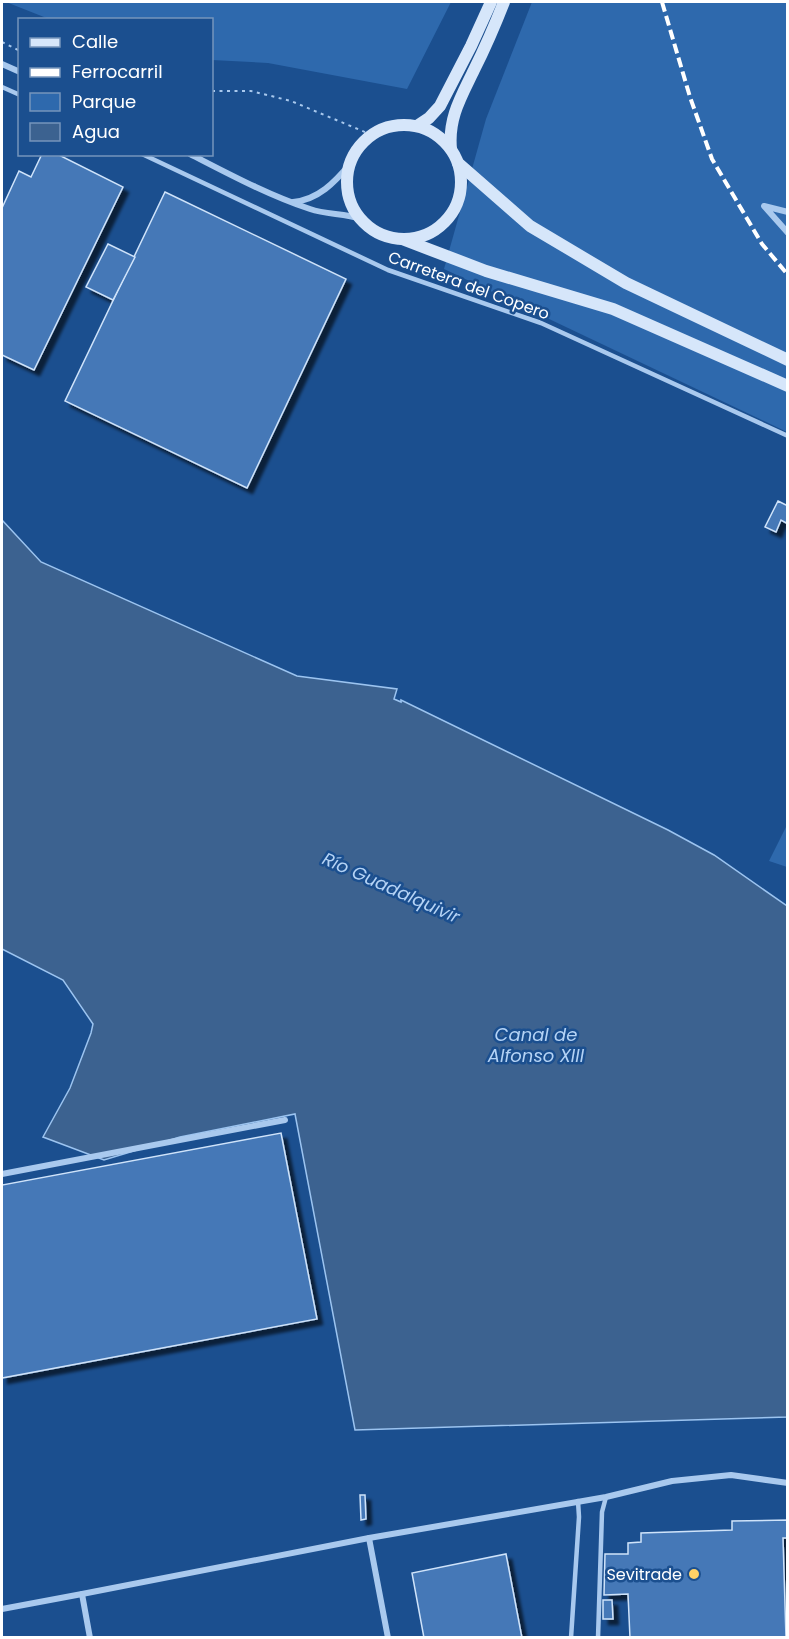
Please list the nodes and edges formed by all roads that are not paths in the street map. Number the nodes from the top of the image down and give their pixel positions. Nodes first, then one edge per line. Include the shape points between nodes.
1 (491, 2) edge
2 (504, 2) edge
3 (2, 64) edge
4 (18, 71) edge
5 (2, 87) edge
6 (18, 94) edge
7 (417, 126) junction
8 (451, 149) junction
9 (146, 156) edge
10 (194, 156) edge
11 (458, 163) junction
12 (350, 164) junction
13 (291, 202) junction
14 (788, 212) edge
15 (361, 219) junction
16 (788, 233) edge
17 (402, 239) junction
18 (788, 360) edge
19 (788, 386) edge
20 (788, 436) edge
21 (285, 1120) dead end
22 (2, 1174) edge
23 (788, 1483) edge
24 (606, 1497) junction
25 (578, 1501) junction
26 (369, 1538) junction
27 (82, 1594) junction
28 (2, 1609) edge
29 (90, 1638) edge
30 (388, 1638) edge
31 (571, 1638) edge
32 (598, 1638) edge

1 - 7 main road via 443,100
2 - 8 main road via 457,104
3 - 4 street
5 - 6 lane
7 - 8 main road via 442,139
7 - 12 main road via 394,126 372,135
8 - 11 main road
9 - 20 lane, Carretera del Copero via 388,270 541,322
10 - 13 street
11 - 17 main road via 459,199 450,216 421,237
11 - 18 main road via 530,226 616,278
12 - 13 street via 324,191 307,200
12 - 15 main road via 348,193
13 - 15 street via 315,211
14 - 16 street via 764,206
15 - 17 main road via 380,233
17 - 19 main road via 486,271 613,309
21 - 22 street
23 - 24 street via 731,1475 672,1481
24 - 25 street
24 - 32 lane via 602,1512
25 - 26 street
25 - 31 lane
26 - 27 street
26 - 30 street
27 - 28 street
27 - 29 street

